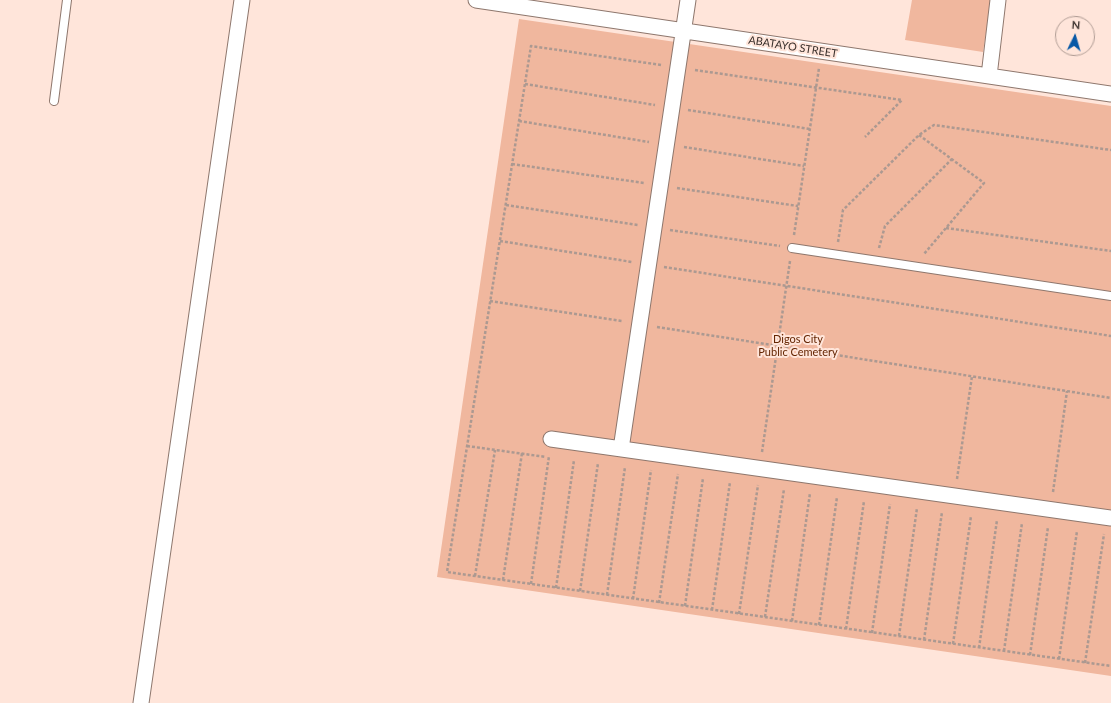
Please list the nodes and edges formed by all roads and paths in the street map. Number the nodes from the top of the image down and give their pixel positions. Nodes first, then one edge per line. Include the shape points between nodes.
1 (67, 0) edge
2 (242, 0) edge
3 (476, 0) edge
4 (688, 0) edge
5 (998, 0) edge
6 (528, 4) edge
7 (683, 30) junction
8 (822, 51) junction
9 (678, 68) junction
10 (989, 76) junction
11 (816, 88) junction
12 (1111, 94) edge
13 (54, 100) dead end
14 (919, 135) junction
15 (865, 137) dead end
16 (1111, 150) edge
17 (952, 159) junction
18 (945, 228) junction
19 (500, 241) junction
20 (792, 248) junction
21 (1111, 251) edge
22 (835, 254) junction
23 (875, 260) junction
24 (648, 264) junction
25 (914, 266) junction
26 (786, 286) junction
27 (1111, 296) edge
28 (490, 301) junction
29 (639, 324) junction
30 (1111, 336) edge
31 (777, 346) junction
32 (972, 376) junction
33 (1067, 391) junction
34 (1111, 398) edge
35 (551, 439) joint
36 (577, 443) junction
37 (467, 446) junction
38 (601, 446) junction
39 (624, 449) junction
40 (495, 450) junction
41 (522, 453) junction
42 (653, 453) junction
43 (548, 457) junction
44 (680, 457) junction
45 (706, 461) junction
46 (732, 464) junction
47 (760, 468) junction
48 (786, 472) junction
49 (813, 476) junction
50 (840, 480) junction
51 (866, 484) junction
52 (893, 487) junction
53 (919, 491) junction
54 (950, 495) junction
55 (973, 498) junction
56 (1000, 502) junction
57 (1024, 506) junction
58 (1051, 510) junction
59 (1079, 514) junction
60 (1109, 518) edge
61 (475, 576) junction
62 (502, 580) junction
63 (530, 584) junction
64 (556, 588) junction
65 (580, 591) junction
66 (607, 595) junction
67 (633, 598) junction
68 (659, 602) junction
69 (685, 606) junction
70 (712, 610) junction
71 (739, 614) junction
72 (766, 617) junction
73 (792, 621) junction
74 (819, 625) junction
75 (846, 629) junction
76 (872, 632) junction
77 (899, 636) junction
78 (924, 640) junction
79 (953, 644) junction
80 (979, 648) junction
81 (1004, 651) junction
82 (1030, 655) junction
83 (1059, 659) junction
84 (1085, 663) junction
85 (1111, 666) edge
86 (141, 703) edge

1 - 13 lane
2 - 86 street
3 - 6 street, ABATAYO STREET
4 - 7 street
5 - 10 street
6 - 7 street, ABATAYO STREET
7 - 8 street, ABATAYO STREET
7 - 9 street
8 - 10 street, ABATAYO STREET
8 - 11 path
9 - 11 path
9 - 19 path via 531,46
9 - 24 street
10 - 12 street, ABATAYO STREET
11 - 15 path via 902,100
11 - 20 path
14 - 16 path via 934,125
14 - 17 path
14 - 22 path via 844,210
17 - 18 path via 984,183
17 - 23 path via 885,226
18 - 21 path
18 - 25 path
19 - 24 path
19 - 28 path
20 - 22 lane
20 - 26 path
22 - 23 lane
23 - 25 lane
24 - 26 path
24 - 29 street
25 - 27 lane
26 - 30 path
26 - 31 path
28 - 29 path
28 - 37 path
29 - 31 path
29 - 39 street
31 - 32 path
31 - 47 path
32 - 33 path
32 - 54 path
33 - 34 path
33 - 58 path
35 - 36 street
35 - 43 path
36 - 38 street
36 - 64 path
37 - 40 path
37 - 61 path via 447,572
38 - 39 street
38 - 65 path
39 - 42 street
39 - 66 path
40 - 41 path
40 - 61 path
41 - 43 path
41 - 62 path
42 - 44 street
42 - 67 path
43 - 63 path
44 - 45 street
44 - 68 path
45 - 46 street
45 - 69 path
46 - 47 street
46 - 70 path
47 - 48 street
47 - 71 path
48 - 49 street
48 - 72 path
49 - 50 street
49 - 73 path
50 - 51 street
50 - 74 path
51 - 52 street
51 - 75 path
52 - 53 street
52 - 76 path
53 - 54 street
53 - 77 path
54 - 55 street
54 - 78 path
55 - 56 street
55 - 79 path
56 - 57 street
56 - 80 path
57 - 58 street
57 - 81 path
58 - 59 street
58 - 82 path
59 - 60 street
59 - 83 path
60 - 84 path
61 - 62 path
62 - 63 path
63 - 64 path
64 - 65 path
65 - 66 path
66 - 67 path
67 - 68 path
68 - 69 path
69 - 70 path
70 - 71 path
71 - 72 path
72 - 73 path
73 - 74 path
74 - 75 path
75 - 76 path
76 - 77 path
77 - 78 path
78 - 79 path
79 - 80 path
80 - 81 path
81 - 82 path
82 - 83 path
83 - 84 path
84 - 85 path

